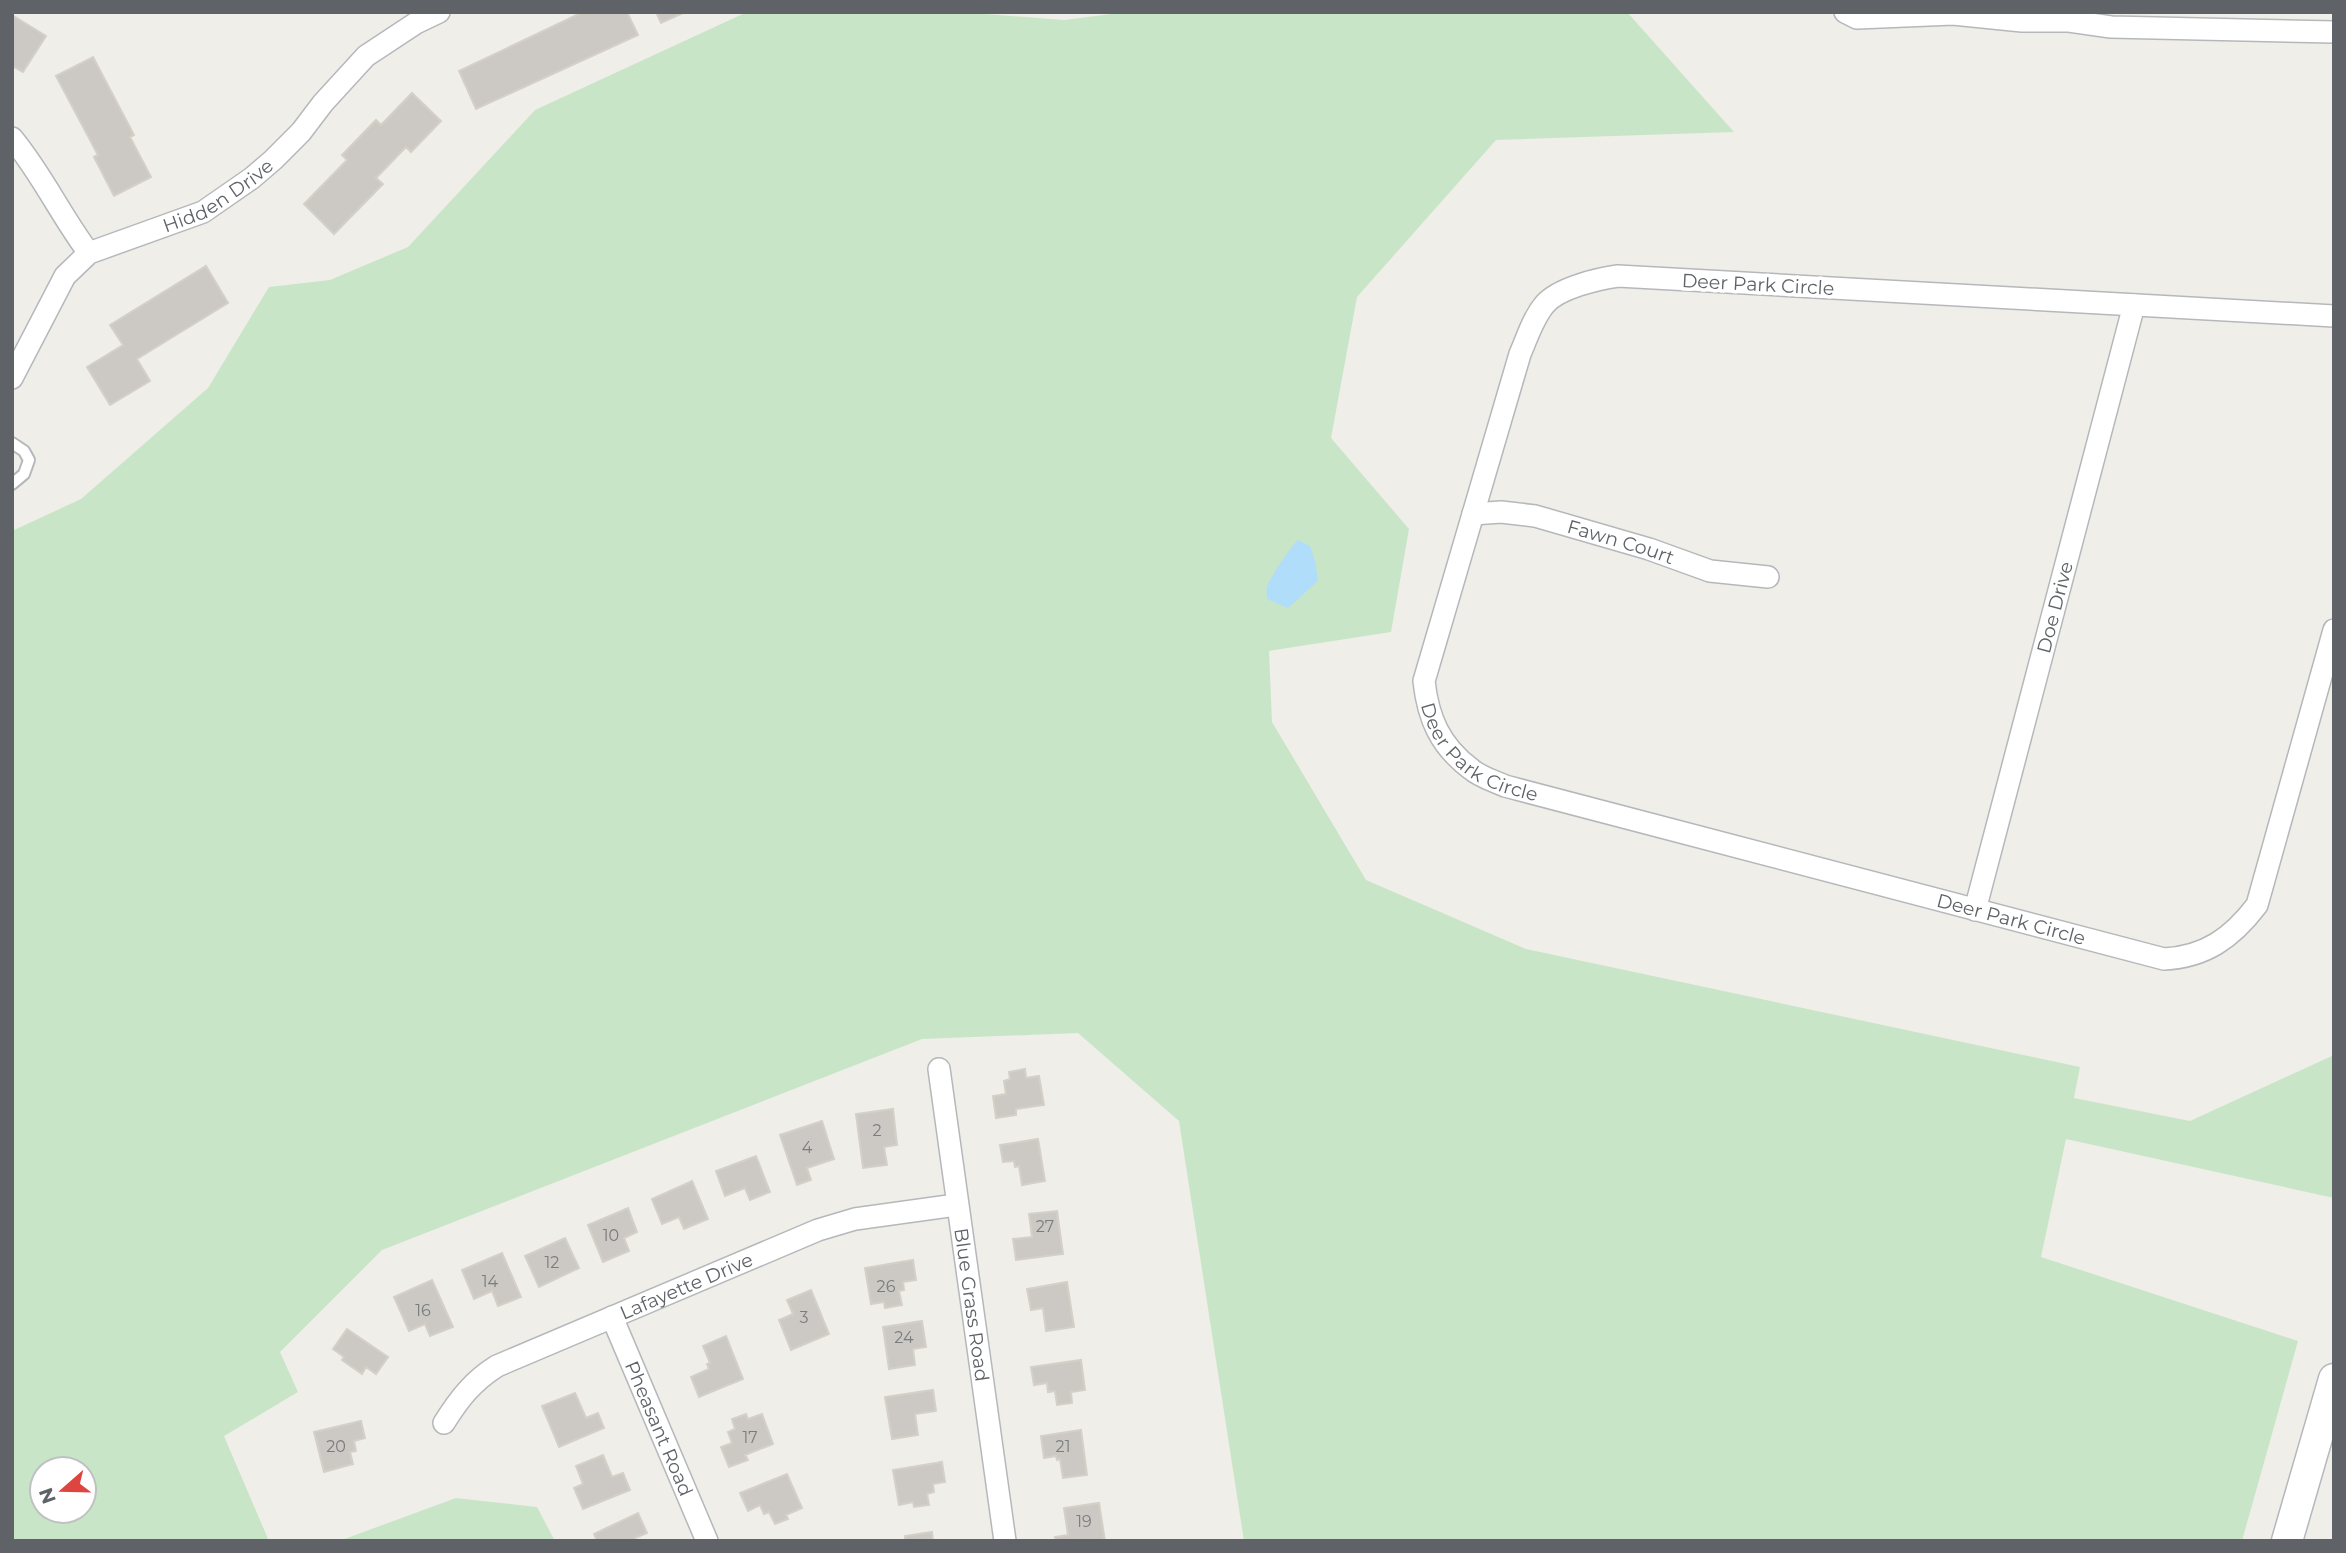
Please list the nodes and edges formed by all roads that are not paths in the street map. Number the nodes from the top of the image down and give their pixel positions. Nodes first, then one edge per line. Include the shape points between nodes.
1 (439, 12) edge
2 (1845, 12) edge
3 (2334, 32) edge
4 (12, 138) edge
5 (89, 253) junction
6 (2134, 304) junction
7 (2334, 316) edge
8 (12, 378) edge
9 (12, 443) edge
10 (12, 484) edge
11 (1473, 514) junction
12 (1768, 577) dead end
13 (2334, 630) edge
14 (1975, 909) junction
15 (939, 1069) dead end
16 (956, 1205) junction
17 (612, 1317) junction
18 (2334, 1379) edge
19 (444, 1423) dead end
20 (707, 1541) edge
21 (1005, 1541) edge
22 (2287, 1541) edge

1 - 5 street, Hidden Drive via 366,56 273,160 203,212
2 - 3 street via 1857,18 1953,14 2111,27
4 - 5 street
5 - 8 street, Hidden Drive via 65,276
6 - 7 street, Deer Park Circle
6 - 11 street, Deer Park Circle via 1618,276 1598,279 1546,303 1532,325
6 - 14 street, Doe Drive
9 - 10 lane via 29,460 24,474
11 - 12 street, Fawn Court via 1535,516 1710,571
11 - 14 street, Deer Park Circle via 1424,681 1432,722 1445,744 1472,770 1505,786
13 - 14 street, Deer Park Circle via 2257,905 2243,924 2205,952 2164,959
15 - 16 street, Blue Grass Road
16 - 17 street, Lafayette Drive via 855,1219 818,1230
16 - 21 street, Blue Grass Road
17 - 19 street, Lafayette Drive via 484,1374 458,1400
17 - 20 street, Pheasant Road
18 - 22 main road via 2320,1445

